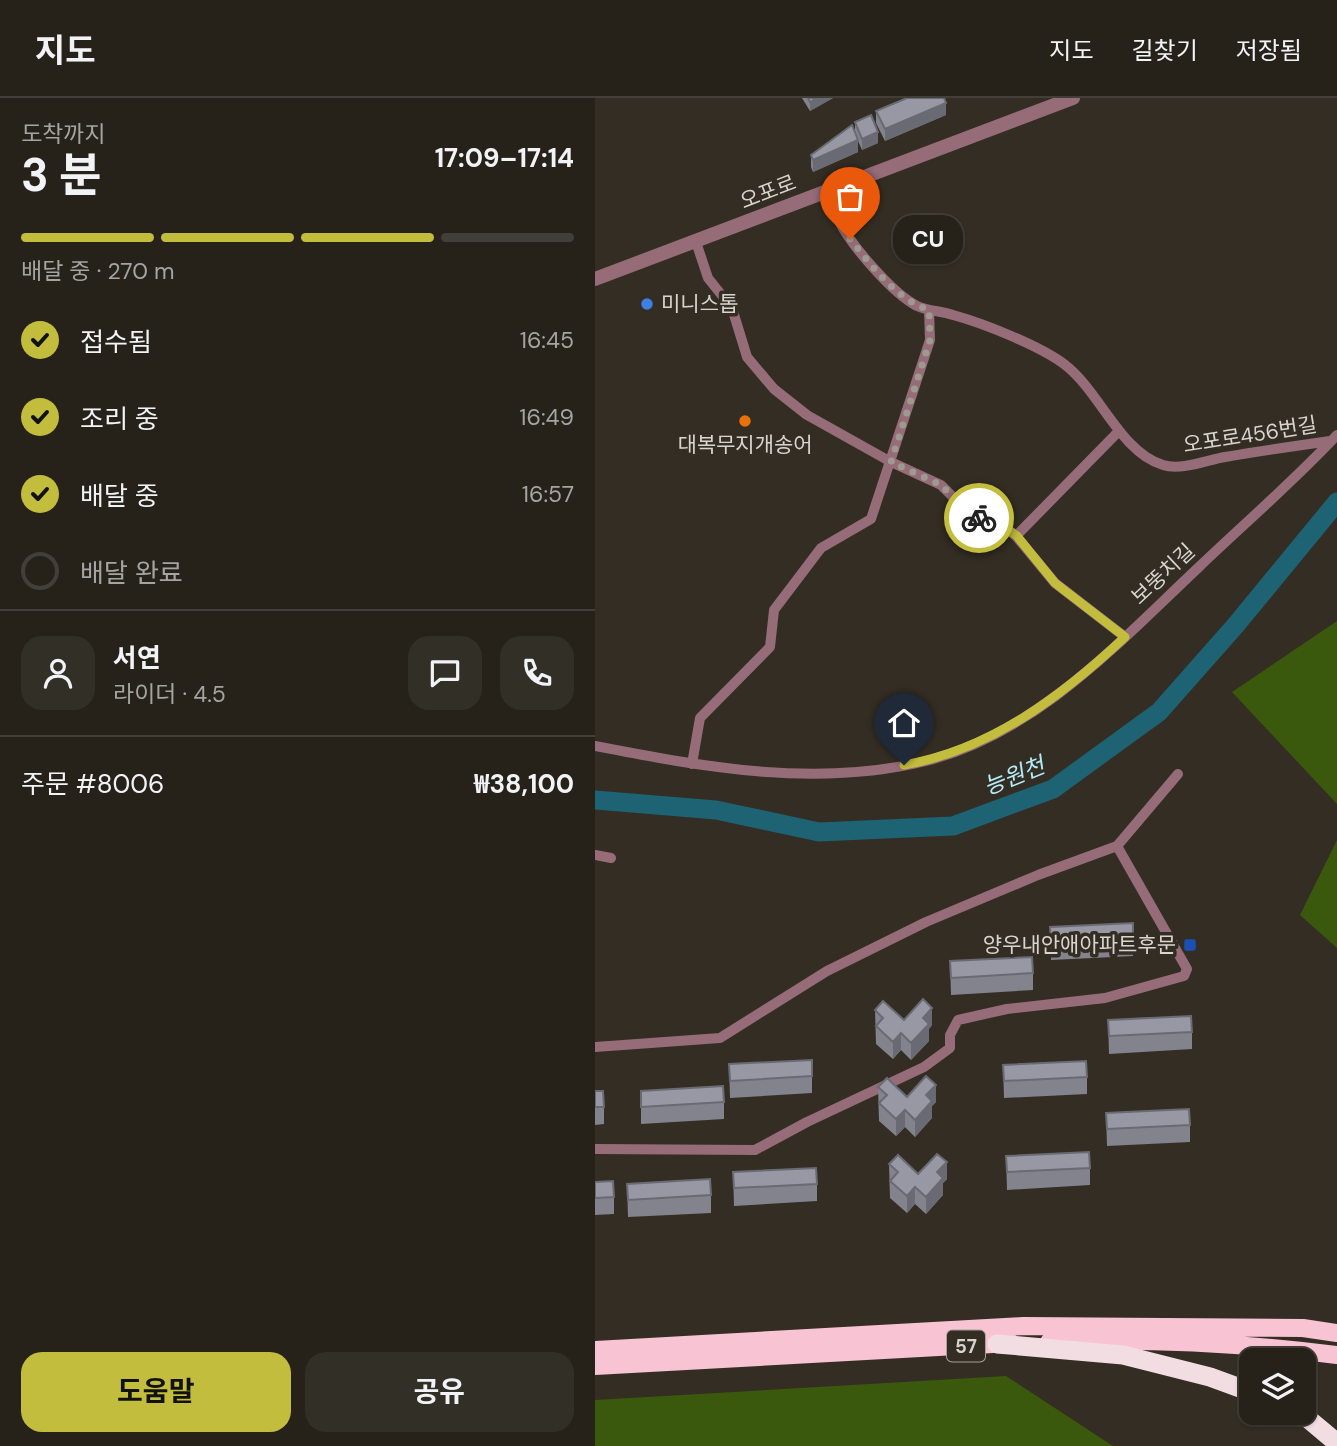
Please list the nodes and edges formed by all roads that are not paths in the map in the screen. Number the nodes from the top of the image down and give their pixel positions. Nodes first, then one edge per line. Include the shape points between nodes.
1 (1073, 98) edge
2 (827, 191) junction
3 (696, 242) junction
4 (595, 279) edge
5 (929, 310) junction
6 (1118, 432) junction
7 (1334, 438) edge
8 (891, 462) junction
9 (1017, 536) junction
10 (1125, 637) junction
11 (595, 746) edge
12 (692, 764) junction
13 (1178, 774) dead end
14 (1117, 846) junction
15 (595, 855) edge
16 (611, 858) dead end
17 (595, 1047) edge
18 (595, 1149) edge
19 (1337, 1334) edge
20 (997, 1344) junction
21 (595, 1350) edge
22 (1337, 1355) edge
23 (595, 1366) edge
24 (1239, 1388) edge
25 (1316, 1425) edge
26 (1337, 1443) edge

1 - 2 street, 오포로
2 - 3 street, 오포로
2 - 5 street, 오포로456번길 via 839,221 862,254 905,297
3 - 4 street, 오포로
3 - 8 street via 708,278 732,308 747,357 757,371 807,415
5 - 6 street, 오포로456번길 via 988,328 1064,364 1094,394
5 - 8 street via 930,340
6 - 7 street, 오포로456번길 via 1164,466
6 - 9 street
7 - 10 street, 보뚱치길
8 - 9 street via 941,485 972,516
8 - 12 street via 871,519 821,548 774,610 770,647 700,718
9 - 10 street via 1055,583
10 - 12 street, 보뚱치길 via 1092,668 1015,723 927,761 798,774
11 - 12 street, 보뚱치길
13 - 14 street
14 - 17 street via 926,922 827,971 720,1038
14 - 18 street via 1187,969 1184,976 1105,998 1007,1009 958,1020 950,1035 950,1048 925,1067 755,1150
15 - 16 street
19 - 21 highway, 57 via 1303,1328 1023,1325
20 - 22 highway, 57 via 1205,1343
20 - 23 highway, 57
20 - 24 highway via 1123,1355
25 - 26 highway

